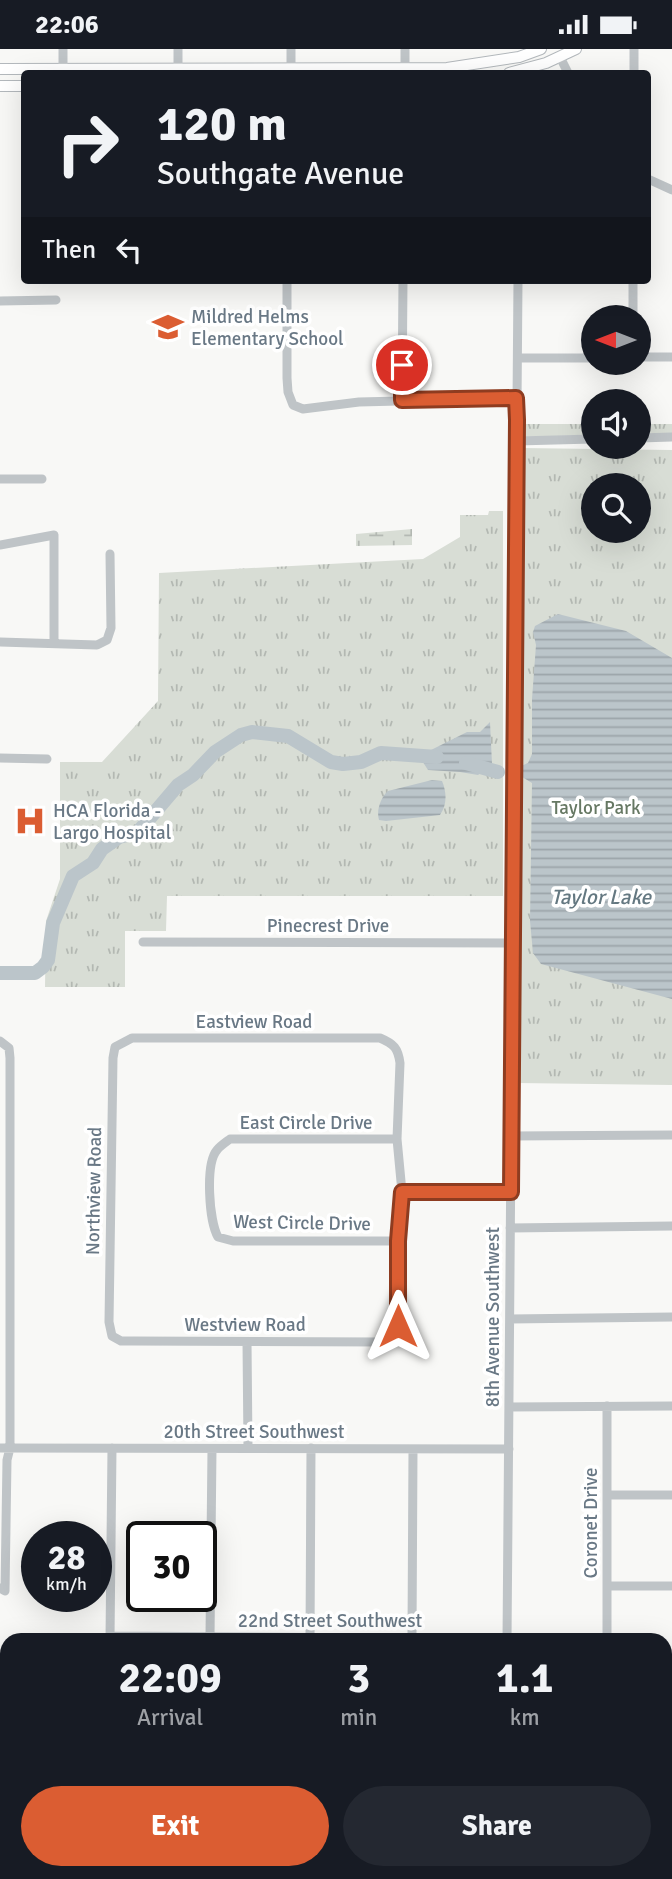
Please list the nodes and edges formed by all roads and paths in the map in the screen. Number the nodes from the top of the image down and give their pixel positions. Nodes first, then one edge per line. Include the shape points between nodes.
1 (63, 49) edge
2 (178, 49) edge
3 (292, 49) edge
4 (405, 49) edge
5 (541, 49) edge
6 (576, 49) edge
7 (634, 49) edge
8 (519, 53) edge
9 (560, 57) junction
10 (0, 69) edge
11 (32, 70) edge
12 (63, 70) edge
13 (178, 70) edge
14 (291, 70) edge
15 (405, 70) edge
16 (419, 70) edge
17 (524, 70) edge
18 (566, 70) edge
19 (634, 70) edge
20 (0, 86) edge
21 (21, 86) edge
22 (651, 180) edge
23 (672, 190) edge
24 (287, 284) edge
25 (403, 284) edge
26 (518, 284) edge
27 (633, 284) edge
28 (56, 300) dead end
29 (0, 301) edge
30 (633, 305) edge
31 (651, 357) edge
32 (672, 357) edge
33 (581, 358) edge
34 (518, 359) junction
35 (516, 398) junction
36 (402, 400) junction
37 (672, 437) edge
38 (651, 438) edge
39 (581, 439) edge
40 (517, 441) junction
41 (0, 479) edge
42 (42, 479) dead end
43 (0, 545) edge
44 (110, 554) dead end
45 (0, 642) edge
46 (54, 643) junction
47 (0, 758) edge
48 (47, 759) dead end
49 (143, 942) dead end
50 (513, 943) junction
51 (0, 1041) edge
52 (116, 1047) joint
53 (672, 1135) edge
54 (511, 1136) junction
55 (397, 1139) junction
56 (402, 1192) junction
57 (511, 1192) junction
58 (672, 1226) edge
59 (212, 1227) joint
60 (510, 1228) junction
61 (398, 1241) junction
62 (672, 1317) edge
63 (510, 1319) junction
64 (112, 1336) joint
65 (247, 1342) junction
66 (5, 1356) edge
67 (607, 1406) junction
68 (672, 1406) edge
69 (509, 1407) junction
70 (5, 1448) edge
71 (112, 1448) junction
72 (248, 1448) junction
73 (311, 1448) junction
74 (212, 1449) junction
75 (413, 1449) junction
76 (509, 1449) junction
77 (608, 1495) junction
78 (672, 1495) edge
79 (608, 1585) junction
80 (672, 1585) edge
81 (0, 1588) edge
82 (110, 1633) edge
83 (210, 1633) edge
84 (310, 1633) edge
85 (412, 1633) edge
86 (507, 1633) edge
87 (607, 1633) edge
88 (0, 1800) edge
89 (0, 1878) edge

1 - 12 street
2 - 13 street
3 - 14 street
4 - 15 street
5 - 8 main road
6 - 9 main road
7 - 19 street
8 - 16 main road
9 - 17 main road
9 - 18 street
10 - 11 main road
20 - 21 main road
22 - 23 street
24 - 36 street via 287,378 293,405 303,409
25 - 36 street
26 - 34 street, 8th Avenue Southwest
27 - 30 street
28 - 29 street
31 - 32 street
33 - 34 street
34 - 35 street, 8th Avenue Southwest
35 - 36 street
35 - 40 street, 8th Avenue Southwest
37 - 38 street
39 - 40 street
40 - 50 street, 8th Avenue Southwest
41 - 42 street
43 - 46 street via 54,535
44 - 46 street via 111,628 107,640 97,645
45 - 46 street
47 - 48 street
49 - 50 street, Pinecrest Drive
50 - 54 street, 8th Avenue Southwest
51 - 66 street via 9,1048
52 - 55 street, Eastview Road via 132,1038 380,1038 393,1043 398,1051
52 - 64 street, Northview Road via 111,1136
53 - 54 street
54 - 57 street, 8th Avenue Southwest
55 - 56 street
55 - 59 street, East Circle Drive via 230,1139 211,1161
56 - 57 street
56 - 61 street
57 - 60 street, 8th Avenue Southwest
58 - 60 street
59 - 61 street, West Circle Drive via 218,1237 233,1241
60 - 63 street, 8th Avenue Southwest
61 - 65 street, Westview Road via 398,1326 380,1342
62 - 63 street
63 - 69 street, 8th Avenue Southwest
64 - 65 street, Westview Road via 121,1341
65 - 72 street
66 - 70 street
67 - 68 street
67 - 69 street
67 - 77 street, Coronet Drive
69 - 76 street, 8th Avenue Southwest
70 - 71 street, 20th Street Southwest
70 - 81 street via 5,1591
71 - 74 street, 20th Street Southwest
71 - 82 street
72 - 73 street, 20th Street Southwest
72 - 74 street, 20th Street Southwest
73 - 75 street, 20th Street Southwest
73 - 84 street
74 - 83 street
75 - 76 street, 20th Street Southwest
75 - 85 street
76 - 86 street, 8th Avenue Southwest
77 - 78 street
77 - 79 street, Coronet Drive
79 - 80 street
79 - 87 street, Coronet Drive
88 - 89 street

